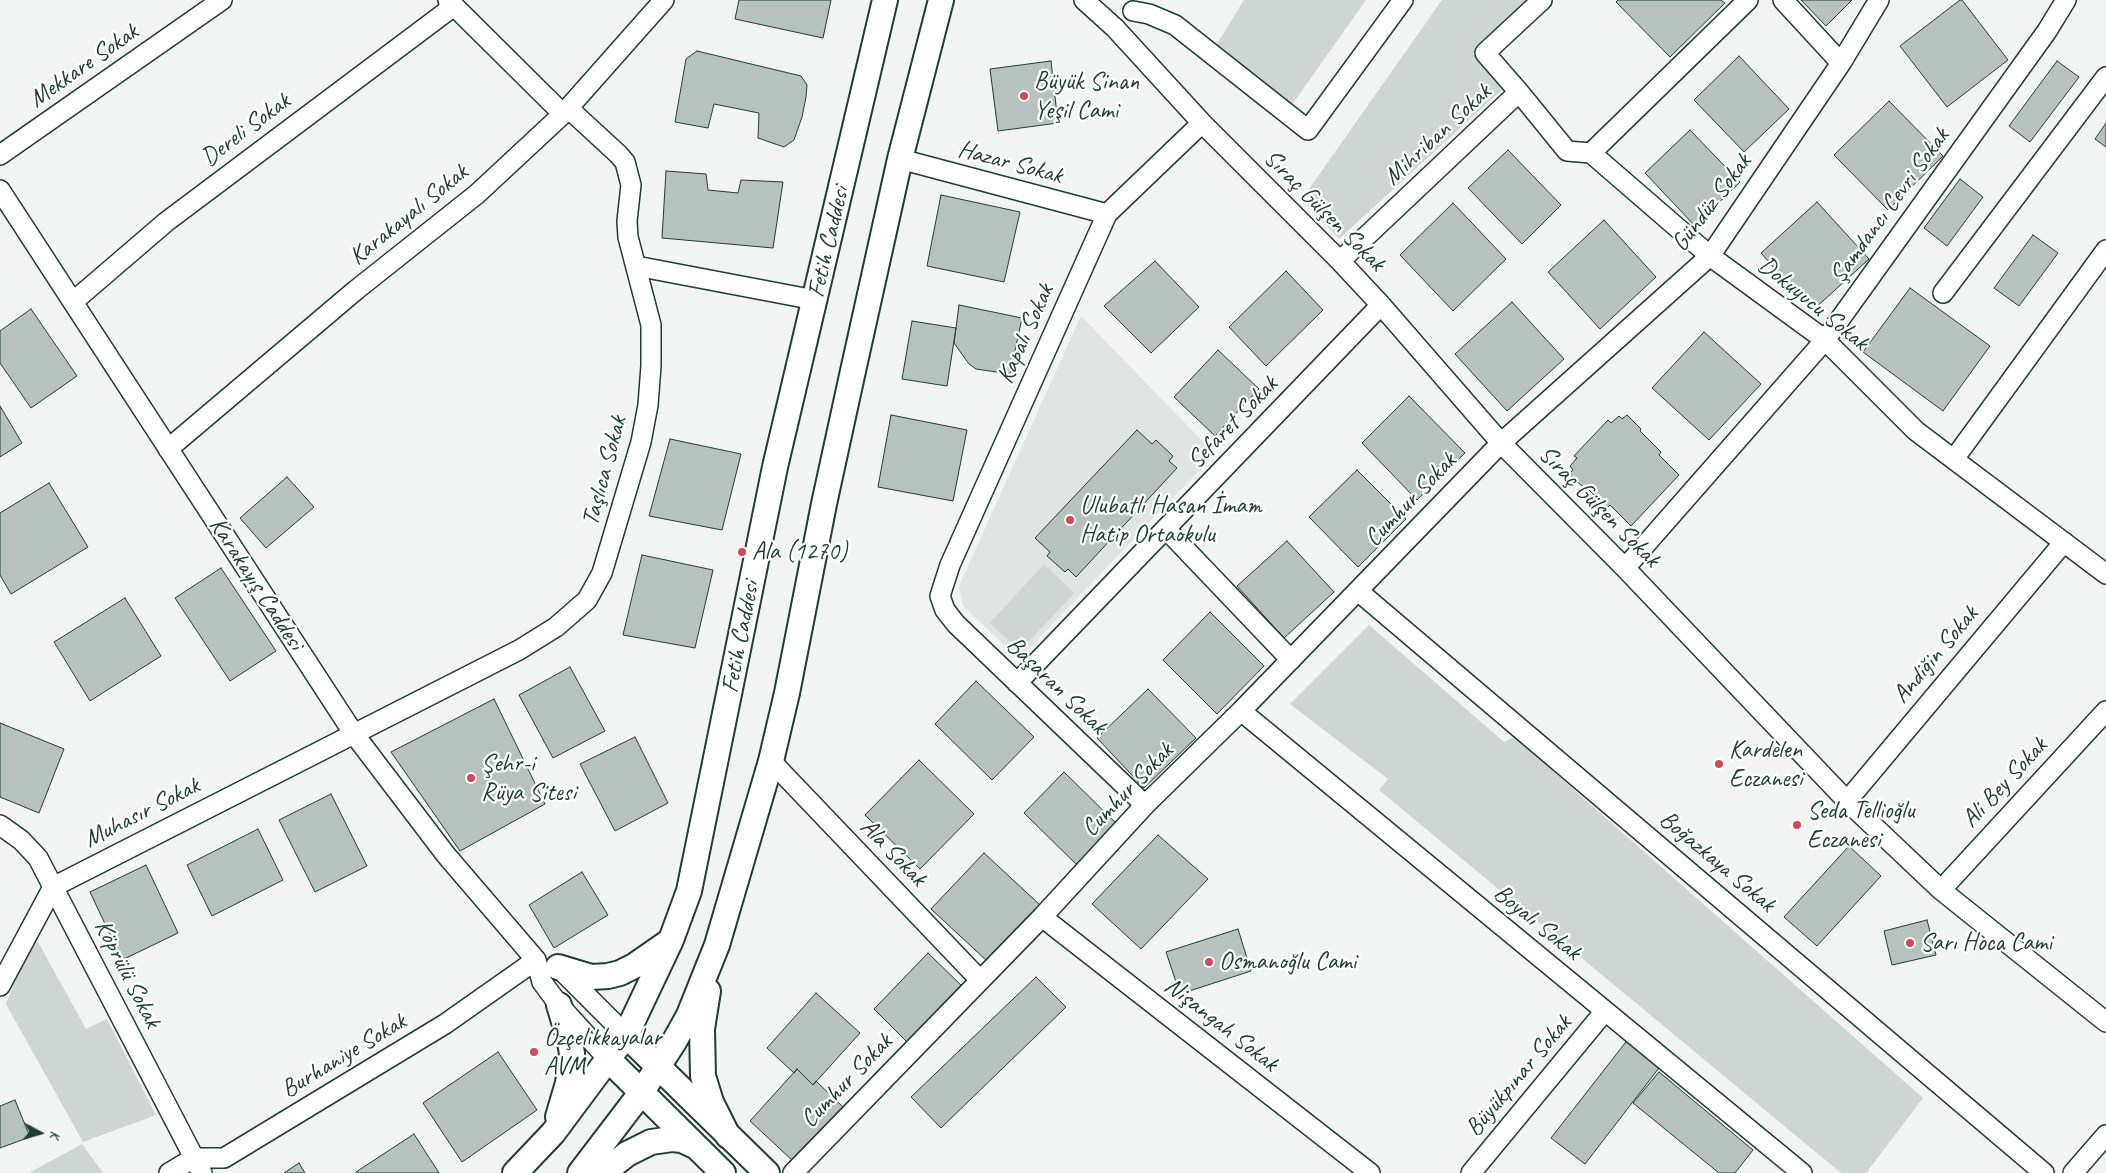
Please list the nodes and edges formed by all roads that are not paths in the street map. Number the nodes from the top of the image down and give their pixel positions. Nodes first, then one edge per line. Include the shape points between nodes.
1 (222, 0) edge
2 (885, 0) edge
3 (941, 0) edge
4 (1084, 0) edge
5 (1403, 0) edge
6 (1542, 0) edge
7 (1748, 0) edge
8 (1783, 0) edge
9 (1878, 0) edge
10 (2066, 0) edge
11 (660, 2) edge
12 (451, 3) edge
13 (1135, 5) edge
14 (1115, 28) junction
15 (1842, 63) junction
16 (2106, 77) edge
17 (1519, 92) junction
18 (566, 111) junction
19 (1202, 123) junction
20 (1591, 153) junction
21 (0, 155) edge
22 (900, 159) junction
23 (0, 190) edge
24 (1107, 214) junction
25 (2106, 250) edge
26 (1710, 256) junction
27 (1340, 261) junction
28 (636, 266) junction
29 (1943, 293) dead end
30 (816, 300) junction
31 (74, 301) junction
32 (1381, 305) junction
33 (1825, 340) junction
34 (1501, 444) junction
35 (168, 449) junction
36 (1954, 459) junction
37 (1166, 529) junction
38 (2064, 542) junction
39 (1625, 568) junction
40 (2106, 574) edge
41 (1358, 590) junction
42 (940, 596) joint
43 (1291, 660) junction
44 (1017, 683) junction
45 (2106, 711) edge
46 (1241, 712) junction
47 (354, 734) junction
48 (771, 761) junction
49 (1847, 801) junction
50 (1145, 805) junction
51 (0, 824) edge
52 (54, 886) junction
53 (1942, 890) junction
54 (1042, 917) junction
55 (672, 940) junction
56 (717, 945) junction
57 (536, 960) junction
58 (558, 967) junction
59 (980, 980) junction
60 (0, 986) edge
61 (559, 1005) junction
62 (1605, 1011) junction
63 (2106, 1022) edge
64 (626, 1034) junction
65 (609, 1060) junction
66 (658, 1068) junction
67 (641, 1093) junction
68 (553, 1133) junction
69 (2106, 1135) edge
70 (728, 1136) junction
71 (695, 1146) junction
72 (198, 1166) edge
73 (169, 1173) edge
74 (515, 1173) edge
75 (580, 1173) edge
76 (603, 1173) edge
77 (723, 1173) edge
78 (767, 1173) edge
79 (793, 1173) edge
80 (1370, 1173) edge
81 (1470, 1173) edge
82 (1802, 1173) edge
83 (2044, 1173) edge
84 (2073, 1173) edge

1 - 21 street, Mekkare Sokak
2 - 30 main road, Fetih Caddesi
3 - 22 main road, Fetih Caddesi
4 - 14 street, Sıraç Gülşen Sokak
5 - 13 street via 1308,130 1175,24
6 - 17 street, Mihriban Sokak via 1485,53
7 - 20 street
8 - 15 street
9 - 15 street, Gündüz Sokak
10 - 33 street, Şamdancı Cevri Sokak
11 - 18 street, Karakayalı Sokak
12 - 18 street, Taşlıca Sokak
12 - 31 street, Dereli Sokak via 166,222
13 - 14 street
14 - 19 street, Sıraç Gülşen Sokak
15 - 26 street, Gündüz Sokak
16 - 29 street
17 - 20 street via 1566,151
17 - 27 street, Mihriban Sokak
18 - 28 street, Taşlıca Sokak via 624,162 631,185 628,237
18 - 35 street, Karakayalı Sokak via 477,194 356,290
19 - 24 street, Kapalı Sokak
19 - 27 street, Sıraç Gülşen Sokak
20 - 26 street, Dokuyucu Sokak
22 - 24 street, Hazar Sokak
22 - 48 main road, Fetih Caddesi via 824,504 798,647
23 - 31 street, Karakayış Caddesi
24 - 42 street, Kapalı Sokak via 950,564
25 - 36 street
26 - 33 street, Dokuyucu Sokak
26 - 34 street, Gündüz Sokak
27 - 32 street, Sıraç Gülşen Sokak
28 - 30 street
28 - 47 street, Taşlıca Sokak via 651,325 648,406 602,573 587,600 556,627 519,650
30 - 55 main road, Fetih Caddesi via 774,467 689,891
31 - 35 street, Karakayış Caddesi
32 - 34 street, Sıraç Gülşen Sokak
32 - 37 street, Sefaret Sokak
33 - 36 street, Dokuyucu Sokak via 1916,431
33 - 39 street, Şamdancı Cevri Sokak
34 - 39 street, Sıraç Gülşen Sokak
34 - 41 street, Cumhur Sokak
35 - 47 street, Karakayış Caddesi
36 - 38 street, Dokuyucu Sokak
37 - 43 street
37 - 44 street, Sefaret Sokak
38 - 40 street, Dokuyucu Sokak
38 - 49 street, Andiğin Sokak
39 - 49 street, Sıraç Gülşen Sokak
41 - 43 street, Cumhur Sokak
41 - 83 street, Boğazkaya Sokak
42 - 44 street, Başaran Sokak via 956,624
43 - 46 street, Cumhur Sokak
44 - 50 street, Başaran Sokak
45 - 53 street, Ali Bey Sokak
46 - 50 street, Cumhur Sokak
46 - 62 street, Boyalı Sokak
47 - 52 street, Muhasır Sokak
47 - 57 street, Karakayış Caddesi via 446,854
48 - 56 main road, Fetih Caddesi
48 - 59 street, Ala Sokak
49 - 53 street, Sıraç Gülşen Sokak
50 - 54 street, Cumhur Sokak
51 - 52 street, Köprülü Sokak via 38,858
52 - 60 street
52 - 72 street, Köprülü Sokak
53 - 63 street, Sıraç Gülşen Sokak
54 - 59 street, Cumhur Sokak
54 - 80 street, Nişangah Sokak
55 - 58 main road via 634,966 608,976 591,977
55 - 64 main road, Fetih Caddesi
56 - 66 main road, Fetih Caddesi via 689,1015
56 - 70 main road via 702,1029 701,1053 703,1076 711,1102
57 - 58 street
57 - 61 street, Karakayış Caddesi via 542,982
57 - 72 street, Burhaniye Sokak via 445,1024 224,1158
58 - 64 street
59 - 79 street, Cumhur Sokak
61 - 65 street, Karakayış Caddesi
61 - 68 main road via 572,1053 568,1083
62 - 81 street, Büyükpınar Sokak
62 - 82 street, Boyalı Sokak
64 - 65 main road, Fetih Caddesi
64 - 66 main road
65 - 67 main road, Karakayış Caddesi
65 - 68 main road, Fetih Caddesi
66 - 67 main road, Fetih Caddesi
66 - 70 main road
67 - 71 main road, Karakayış Caddesi
67 - 75 main road, Fetih Caddesi
68 - 74 main road, Fetih Caddesi
69 - 84 street
70 - 78 main road
71 - 76 main road via 672,1139 651,1142
71 - 77 main road, Karakayış Caddesi
72 - 73 street

